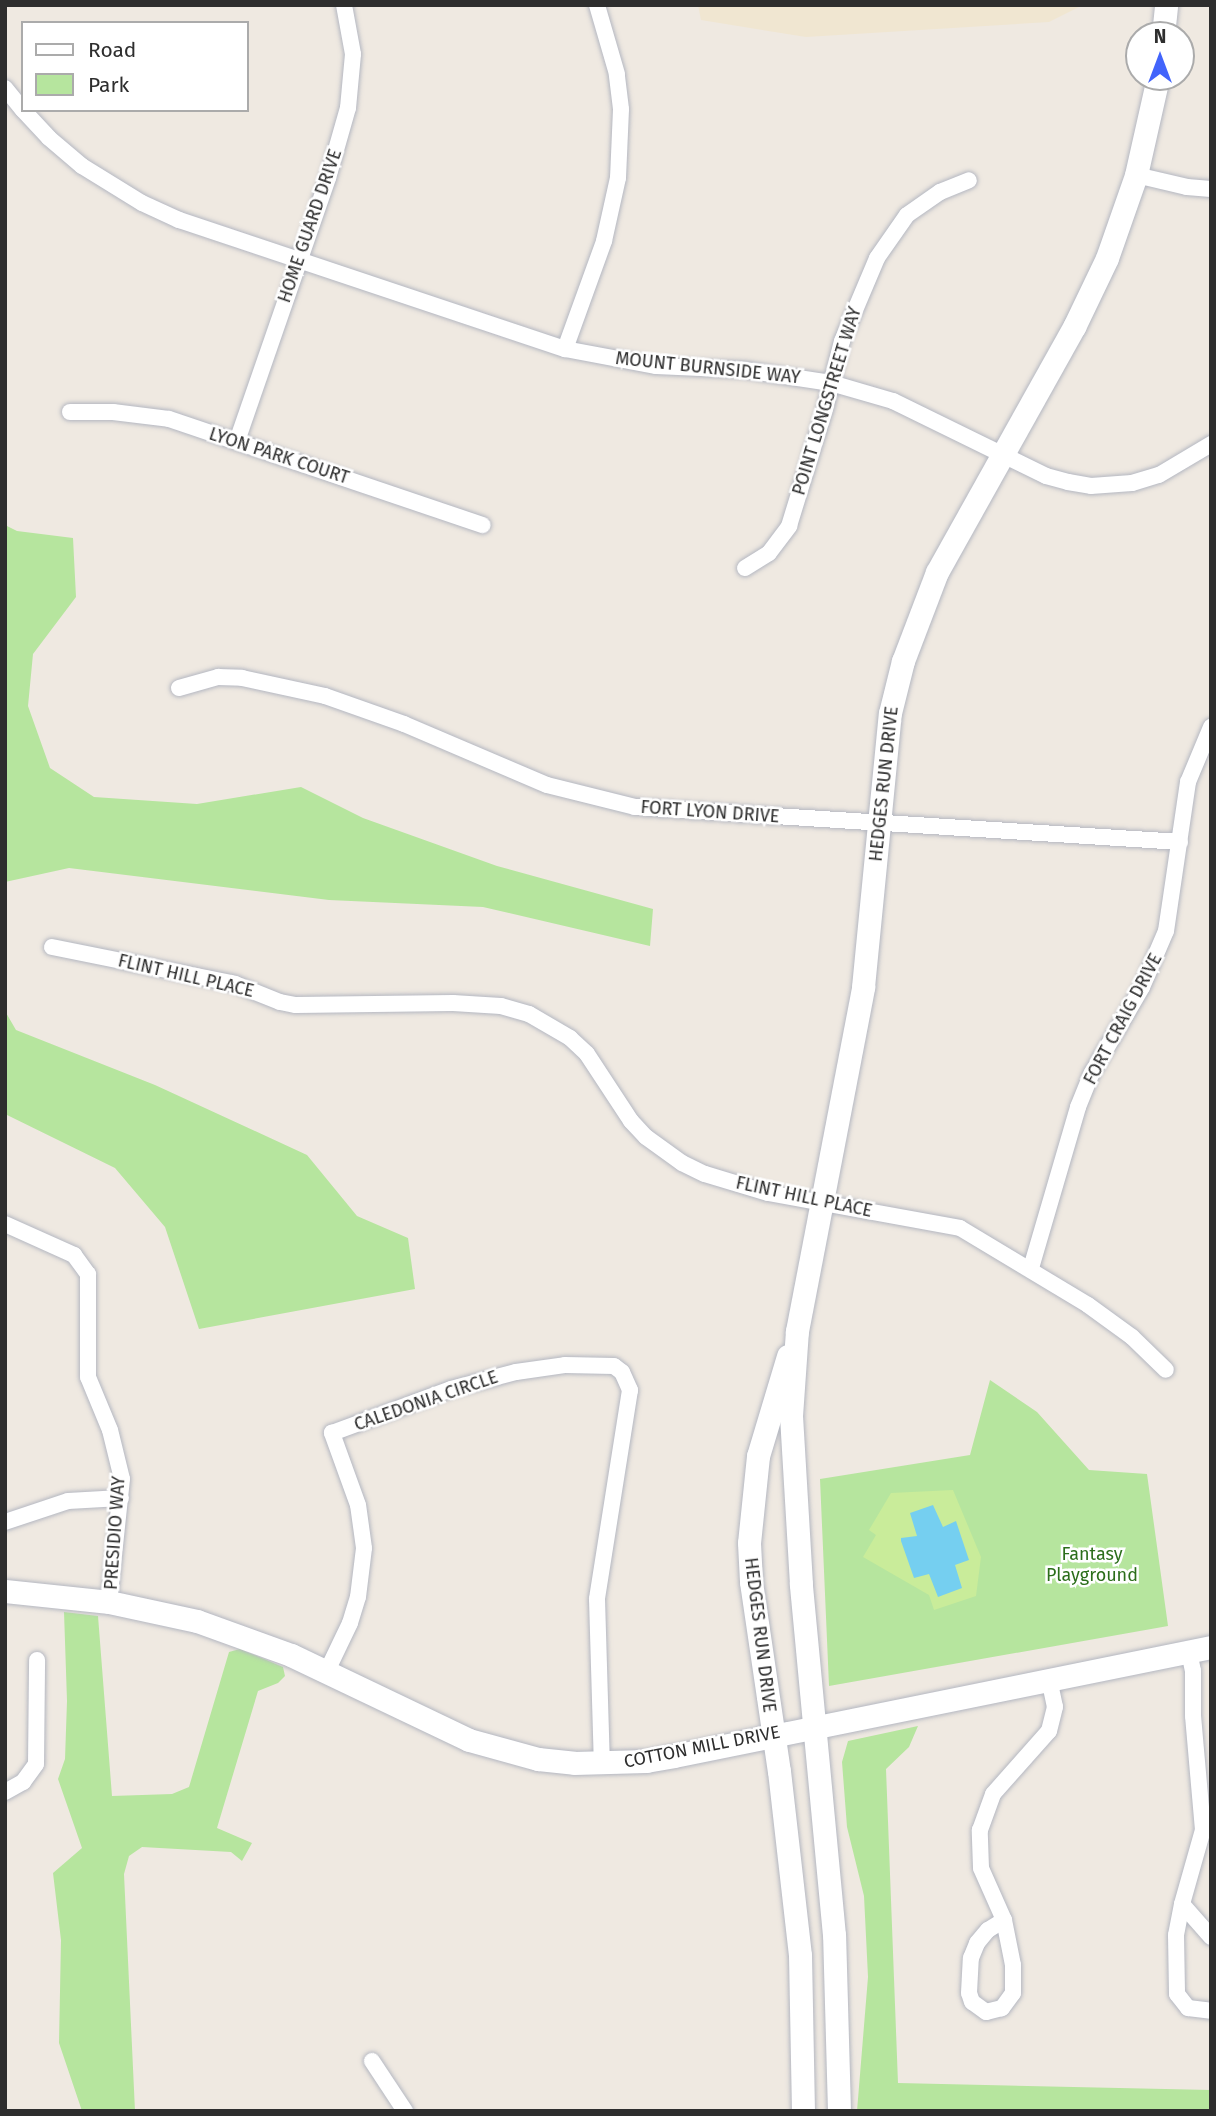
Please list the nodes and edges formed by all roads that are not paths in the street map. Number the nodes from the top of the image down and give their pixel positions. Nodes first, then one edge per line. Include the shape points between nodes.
1 (344, 5) edge
2 (597, 5) edge
3 (5, 89) edge
4 (1155, 91) edge
5 (21, 108) edge
6 (25, 112) edge
7 (1136, 175) junction
8 (969, 180) dead end
9 (1211, 188) edge
10 (299, 260) junction
11 (565, 349) junction
12 (831, 383) junction
13 (71, 412) dead end
14 (237, 441) junction
15 (1211, 444) edge
16 (1003, 455) junction
17 (482, 525) dead end
18 (746, 568) dead end
19 (179, 688) dead end
20 (1211, 727) edge
21 (879, 822) junction
22 (1180, 842) junction
23 (52, 947) dead end
24 (821, 1204) junction
25 (5, 1224) edge
26 (1031, 1268) junction
27 (797, 1331) junction
28 (1166, 1370) dead end
29 (121, 1498) junction
30 (5, 1522) edge
31 (5, 1591) edge
32 (109, 1602) junction
33 (1200, 1649) edge
34 (37, 1660) dead end
35 (327, 1671) junction
36 (1049, 1679) junction
37 (813, 1725) junction
38 (773, 1734) junction
39 (602, 1764) junction
40 (5, 1792) edge
41 (828, 1880) junction
42 (792, 1884) junction
43 (1182, 1904) junction
44 (1004, 1920) junction
45 (1211, 1937) edge
46 (1211, 2011) edge
47 (372, 2061) dead end
48 (405, 2111) edge
49 (803, 2111) edge
50 (839, 2111) edge

1 - 10 street, HOME GUARD DRIVE via 352,54 348,108
2 - 11 street via 617,74 621,120 618,178 604,242
3 - 5 street, MOUNT BURNSIDE WAY
4 - 7 street, HEDGES RUN DRIVE
6 - 10 street, MOUNT BURNSIDE WAY via 82,166 142,203
7 - 9 street
7 - 16 street, HEDGES RUN DRIVE via 1096,281
8 - 12 street, POINT LONGSTREET WAY via 920,204 892,233 857,299
10 - 11 street, MOUNT BURNSIDE WAY
10 - 14 street, HOME GUARD DRIVE
11 - 12 street, MOUNT BURNSIDE WAY via 656,366 745,370
12 - 16 street, MOUNT BURNSIDE WAY via 892,401
12 - 18 street, POINT LONGSTREET WAY via 789,526 769,553
13 - 14 street, LYON PARK COURT via 169,419
14 - 17 street, LYON PARK COURT
15 - 16 street, MOUNT BURNSIDE WAY via 1159,475 1114,486 1068,482
16 - 21 street, HEDGES RUN DRIVE via 937,572 903,661 890,713
19 - 21 street, FORT LYON DRIVE via 218,677 242,678 326,696 547,785 635,807
20 - 22 street, FORT CRAIG DRIVE via 1188,782
21 - 22 street, FORT LYON DRIVE
21 - 24 street, HEDGES RUN DRIVE via 863,987
22 - 26 street, FORT CRAIG DRIVE via 1166,931 1142,987 1092,1073 1078,1107
23 - 24 street, FLINT HILL PLACE via 235,984 296,1005 453,1003 501,1006 528,1014 570,1038 587,1054 631,1121 666,1153 705,1174
24 - 26 street, FLINT HILL PLACE via 960,1228
24 - 27 street, HEDGES RUN DRIVE
25 - 29 street, PRESIDIO WAY via 74,1255 88,1274 88,1377 119,1460
26 - 28 street, FLINT HILL PLACE via 1132,1337
27 - 37 street, HEDGES RUN DRIVE via 791,1448
27 - 38 street, HEDGES RUN DRIVE via 758,1456 751,1503 751,1582
29 - 30 street via 68,1501
29 - 32 street, PRESIDIO WAY
31 - 32 street, COTTON MILL DRIVE
32 - 35 street, COTTON MILL DRIVE via 245,1636
33 - 36 street, COTTON MILL DRIVE
33 - 43 street via 1193,1671 1193,1716 1203,1830
34 - 40 street via 36,1764 23,1782
35 - 39 street, COTTON MILL DRIVE via 469,1740 538,1759
35 - 39 street, CALEDONIA CIRCLE via 358,1597 363,1548 358,1505 332,1433 502,1375 565,1365 614,1366 630,1390 597,1599
36 - 37 street, COTTON MILL DRIVE
36 - 44 street via 1055,1707 1049,1731 993,1794 980,1830 981,1868
37 - 38 street, COTTON MILL DRIVE
37 - 41 street, HEDGES RUN DRIVE
38 - 39 street, COTTON MILL DRIVE via 655,1759
38 - 42 street, HEDGES RUN DRIVE
41 - 42 street
41 - 50 street, HEDGES RUN DRIVE via 837,1992
42 - 49 street, HEDGES RUN DRIVE via 803,1994
43 - 45 street
43 - 46 street via 1176,1935 1177,1994 1188,2008
44 - 44 street via 1013,1993 1002,2008 986,2012 972,2002 969,1993 971,1958 977,1942
47 - 48 street

